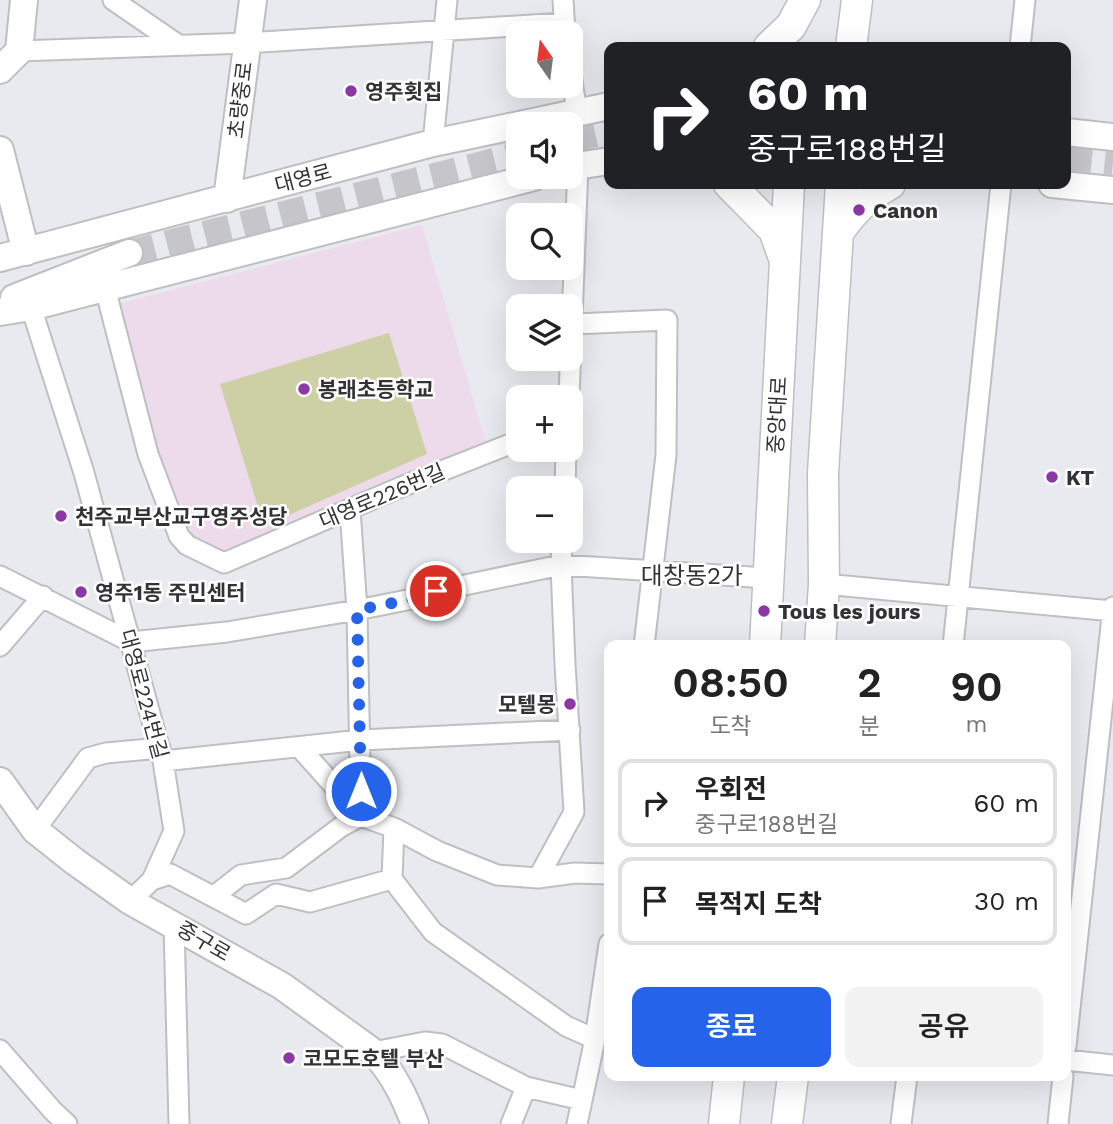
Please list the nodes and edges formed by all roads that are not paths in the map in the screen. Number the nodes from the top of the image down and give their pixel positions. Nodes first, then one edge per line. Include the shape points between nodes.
1 (24, 0) edge
2 (113, 0) edge
3 (253, 0) edge
4 (447, 0) edge
5 (563, 0) edge
6 (806, 0) edge
7 (1025, 0) edge
8 (564, 21) edge
9 (506, 30) edge
10 (444, 32) junction
11 (774, 42) edge
12 (802, 42) edge
13 (1021, 42) edge
14 (247, 43) junction
15 (177, 44) junction
16 (19, 51) junction
17 (0, 70) edge
18 (575, 98) edge
19 (604, 107) edge
20 (577, 111) junction
21 (1071, 133) edge
22 (1113, 137) edge
23 (433, 143) junction
24 (0, 150) edge
25 (604, 162) edge
26 (583, 165) edge
27 (506, 184) edge
28 (1071, 186) edge
29 (574, 189) edge
30 (734, 189) edge
31 (789, 189) edge
32 (841, 189) edge
33 (882, 189) edge
34 (1000, 189) edge
35 (1113, 190) edge
36 (227, 199) junction
37 (838, 233) junction
38 (26, 252) junction
39 (0, 258) edge
40 (785, 263) junction
41 (0, 264) edge
42 (105, 288) junction
43 (574, 294) edge
44 (0, 305) edge
45 (31, 307) junction
46 (0, 312) edge
47 (583, 324) edge
48 (506, 446) edge
49 (350, 509) junction
50 (562, 553) edge
51 (561, 565) junction
52 (653, 570) junction
53 (0, 576) edge
54 (769, 578) junction
55 (824, 584) junction
56 (43, 596) junction
57 (958, 596) junction
58 (357, 610) junction
59 (1113, 610) edge
60 (645, 640) edge
61 (765, 640) edge
62 (820, 640) edge
63 (954, 640) edge
64 (131, 642) junction
65 (0, 646) edge
66 (570, 730) junction
67 (361, 740) junction
68 (300, 748) junction
69 (162, 755) junction
70 (0, 781) edge
71 (361, 816) junction
72 (394, 828) junction
73 (35, 830) junction
74 (604, 874) edge
75 (538, 878) junction
76 (392, 879) junction
77 (152, 880) junction
78 (213, 897) junction
79 (130, 901) junction
80 (174, 924) junction
81 (604, 981) edge
82 (1071, 1000) edge
83 (596, 1039) junction
84 (0, 1050) edge
85 (373, 1052) junction
86 (1071, 1061) edge
87 (1113, 1065) edge
88 (728, 1081) edge
89 (792, 1081) edge
90 (906, 1081) edge
91 (1062, 1081) edge
92 (526, 1087) junction
93 (582, 1100) junction
94 (67, 1124) edge
95 (179, 1124) edge
96 (415, 1124) edge
97 (511, 1124) edge
98 (577, 1124) edge
99 (724, 1124) edge
100 (787, 1124) edge
101 (901, 1124) edge
102 (1058, 1124) edge

1 - 16 main road
2 - 15 street
3 - 14 main road, 초량중로
4 - 10 street
5 - 8 street
6 - 11 main road via 791,26
6 - 12 main road
7 - 13 street
9 - 10 street
10 - 14 street
10 - 23 street
14 - 15 street
14 - 36 main road, 초량중로
15 - 16 street
16 - 17 main road
18 - 20 street
19 - 20 main road, 대영로
20 - 23 main road, 대영로
21 - 22 main road
23 - 36 main road, 대영로
24 - 38 main road
25 - 26 main road
27 - 42 main road
28 - 35 main road
29 - 43 street
30 - 40 main road via 774,230
31 - 40 main road, 중앙대로
32 - 37 main road
33 - 37 main road via 852,213
34 - 57 street
36 - 38 main road, 대영로
37 - 55 main road via 823,473
38 - 39 main road, 대영로
40 - 54 main road, 중앙대로
41 - 44 main road via 129,253
42 - 45 main road
42 - 49 street, 대영로226번길 via 148,454 178,536 187,545 224,563
45 - 46 main road
45 - 64 street, 대영로224번길 via 84,472
47 - 52 street via 667,320 667,455
48 - 49 street, 대영로226번길
49 - 58 street
50 - 51 street
51 - 52 street
51 - 58 street
51 - 66 street
52 - 54 street
52 - 60 street
53 - 56 street
54 - 61 main road, 중앙대로
55 - 57 street
55 - 62 main road
56 - 64 street
56 - 65 street
57 - 59 street
57 - 63 street
58 - 64 street via 227,632
58 - 67 street
59 - 82 street
64 - 69 street, 대영로224번길
66 - 67 street
66 - 75 street via 574,812
67 - 68 street
67 - 71 street
68 - 69 street
68 - 71 street
69 - 73 street via 106,753 88,758
69 - 77 street, 대영로224번길 via 174,831
70 - 73 main road, 중구로
71 - 72 street
71 - 78 street via 286,868 241,875
72 - 75 street via 497,875
72 - 76 street
73 - 79 main road, 중구로
74 - 75 street
76 - 78 street via 310,902 276,894 246,914
76 - 83 street via 433,932 566,1026
77 - 78 street via 170,874
77 - 79 street
79 - 80 main road, 중구로
80 - 85 main road, 중구로 via 282,986
80 - 95 street
81 - 83 street
83 - 93 street
84 - 94 street
85 - 92 street via 425,1042 442,1044
85 - 96 main road, 중구로 via 406,1100
86 - 87 street
88 - 99 main road
89 - 100 main road
90 - 101 street
91 - 102 street
92 - 93 street
92 - 97 street
93 - 98 street

